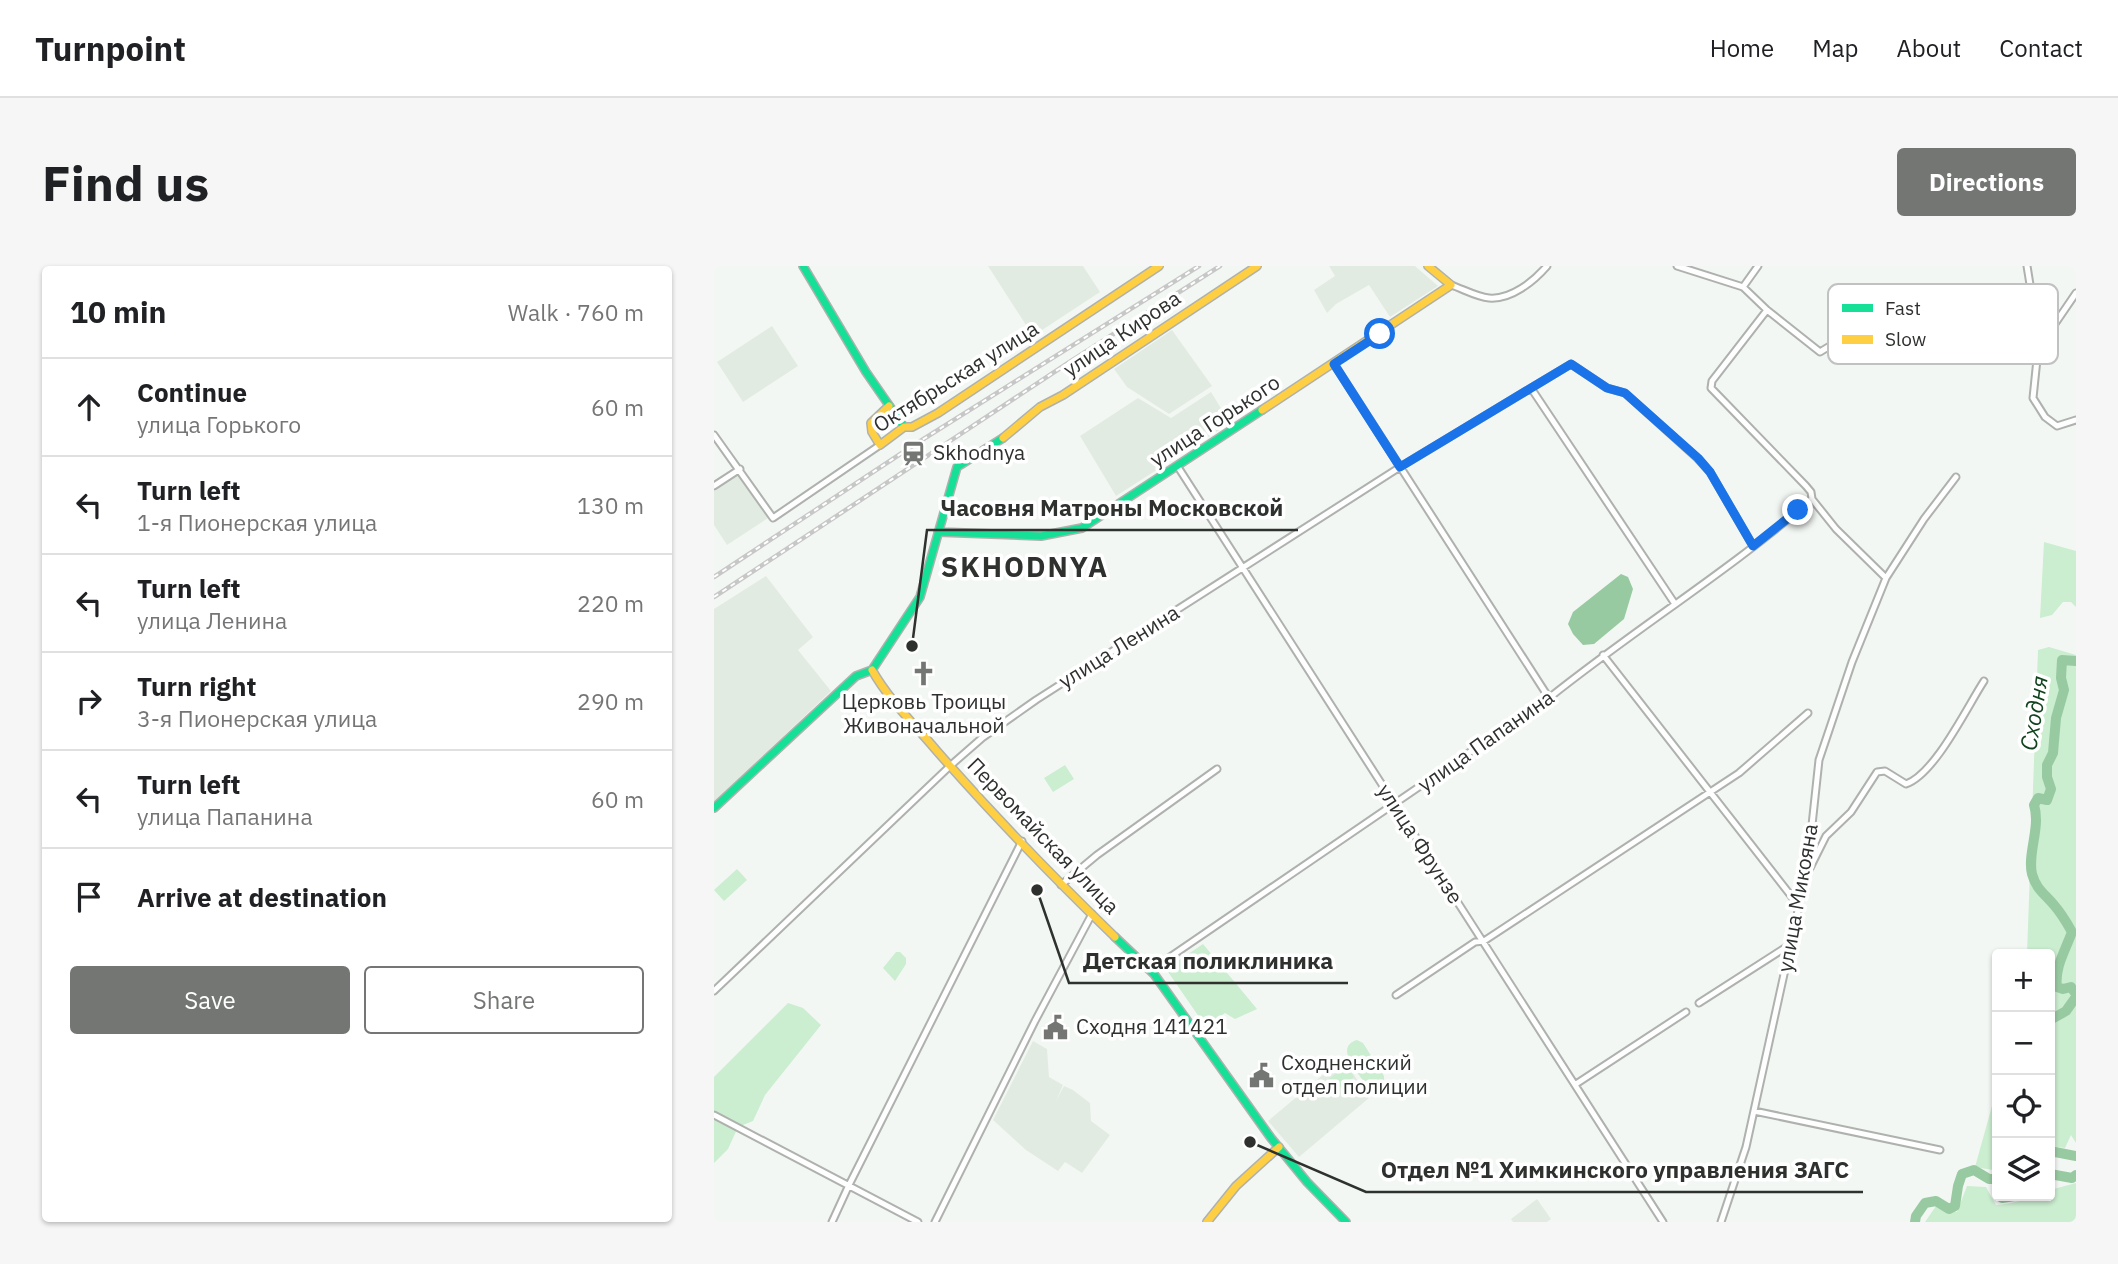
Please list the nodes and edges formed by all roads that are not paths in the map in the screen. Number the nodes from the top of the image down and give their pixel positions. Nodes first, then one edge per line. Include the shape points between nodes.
1 (803, 266) edge
2 (1158, 266) edge
3 (1257, 266) edge
4 (1428, 266) edge
5 (1547, 266) edge
6 (1677, 266) edge
7 (1758, 266) edge
8 (2027, 266) edge
9 (2030, 284) edge
10 (1451, 285) junction
11 (1743, 287) junction
12 (2076, 293) edge
13 (1768, 310) junction
14 (2058, 319) edge
15 (1828, 347) edge
16 (1334, 364) junction
17 (2037, 364) edge
18 (1531, 388) junction
19 (889, 406) junction
20 (2076, 420) edge
21 (904, 427) junction
22 (714, 435) edge
23 (880, 445) junction
24 (1178, 467) junction
25 (1400, 467) junction
26 (740, 469) junction
27 (1956, 477) dead end
28 (714, 486) edge
29 (1812, 499) junction
30 (938, 532) junction
31 (1753, 546) junction
32 (1242, 568) junction
33 (1886, 578) junction
34 (1675, 604) junction
35 (1603, 655) junction
36 (872, 670) junction
37 (1984, 681) dead end
38 (1549, 698) junction
39 (1808, 713) dead end
40 (950, 766) junction
41 (1217, 769) dead end
42 (1709, 792) junction
43 (1395, 804) junction
44 (714, 808) edge
45 (1022, 841) junction
46 (1804, 878) junction
47 (1061, 884) junction
48 (1799, 906) junction
49 (1092, 914) junction
50 (1484, 941) junction
51 (1791, 944) junction
52 (1151, 970) junction
53 (714, 991) edge
54 (1396, 995) dead end
55 (1699, 1003) dead end
56 (1686, 1012) dead end
57 (1576, 1084) junction
58 (1754, 1111) junction
59 (714, 1115) edge
60 (1279, 1147) junction
61 (1940, 1150) dead end
62 (849, 1185) junction
63 (832, 1222) edge
64 (918, 1222) edge
65 (936, 1222) edge
66 (1207, 1222) edge
67 (1346, 1222) edge
68 (1663, 1222) edge
69 (1721, 1222) edge

1 - 19 street
2 - 21 street, Октябрьская улица via 938,413
3 - 30 street, улица Кирова via 1040,407 1009,434 957,467
4 - 10 street
5 - 10 street via 1514,293 1490,298
6 - 11 street
7 - 11 street
8 - 9 street
10 - 16 street, улица Горького
11 - 13 street
12 - 14 street
13 - 15 street via 1820,352
13 - 29 street via 1711,388 1807,486
16 - 24 street, улица Горького
16 - 25 street
17 - 20 street via 2033,398 2045,417 2057,426
18 - 25 street, улица Ленина
18 - 31 street, улица Ленина via 1571,364 1607,388 1625,393 1710,472
18 - 34 street
19 - 21 street
19 - 23 street via 870,425
21 - 23 street, Октябрьская улица
22 - 26 street
23 - 26 street, Октябрьская улица via 773,518
24 - 30 street, улица Горького via 1082,528 1041,536
24 - 32 street, улица Фрунзе
25 - 32 street, улица Ленина
25 - 38 street
26 - 28 street
27 - 33 street, улица Микояна
29 - 31 street, улица Папанина
29 - 33 street
30 - 36 street, улица Кирова via 920,597
31 - 34 street, улица Папанина
32 - 40 street, улица Ленина via 1032,702
32 - 43 street, улица Фрунзе
33 - 46 street, улица Микояна via 1819,760
34 - 35 street, улица Папанина
35 - 38 street, улица Папанина
35 - 42 street
36 - 40 street, Первомайская улица via 882,688
36 - 44 street via 856,676
37 - 46 street via 1947,743 1915,781 1906,784 1885,771 1877,772 1850,812 1826,836
38 - 43 street, улица Папанина
39 - 42 street via 1739,773
40 - 45 street, Первомайская улица
40 - 53 street, улица Ленина
41 - 47 street
42 - 48 street
42 - 50 street
43 - 50 street, улица Фрунзе
43 - 52 street, улица Папанина
45 - 47 street, Первомайская улица
45 - 62 street
46 - 48 street, улица Микояна
47 - 49 street, Первомайская улица
48 - 51 street, улица Микояна
49 - 52 street, Первомайская улица
49 - 65 street
50 - 54 street via 1475,942
50 - 57 street, улица Фрунзе
51 - 55 street
51 - 58 street, улица Микояна
52 - 60 street, Первомайская улица
56 - 57 street
57 - 68 street, улица Фрунзе
58 - 61 street
58 - 69 street, улица Микояна
59 - 62 street
60 - 66 street via 1236,1186
60 - 67 street, Первомайская улица
62 - 63 street
62 - 64 street

